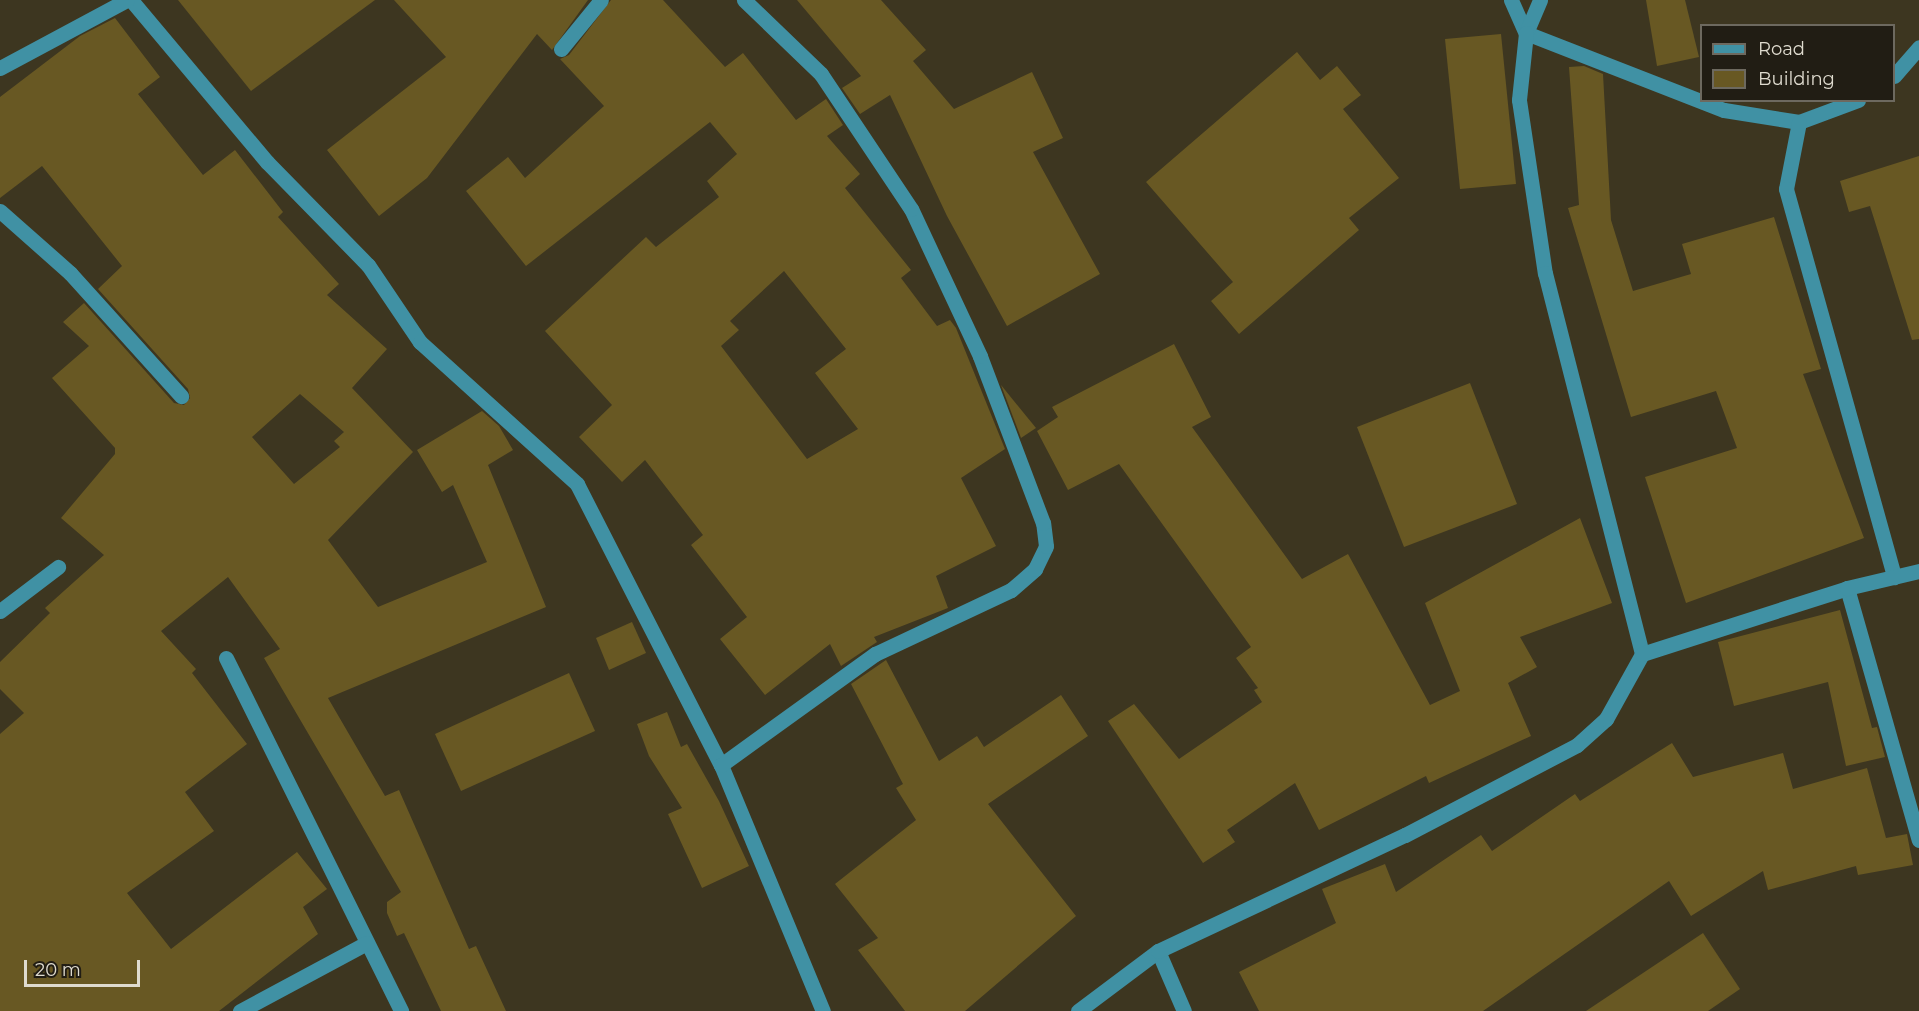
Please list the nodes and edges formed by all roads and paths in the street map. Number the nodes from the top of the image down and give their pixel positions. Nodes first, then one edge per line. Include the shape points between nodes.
1 (129, 0) edge
2 (600, 0) edge
3 (744, 0) edge
4 (1510, 0) edge
5 (1540, 0) edge
6 (1526, 33) junction
7 (1919, 47) edge
8 (561, 49) dead end
9 (0, 68) edge
10 (1895, 74) edge
11 (1700, 101) edge
12 (1703, 102) edge
13 (1853, 102) edge
14 (1800, 122) junction
15 (0, 211) edge
16 (181, 396) dead end
17 (58, 567) dead end
18 (1919, 571) edge
19 (1894, 577) junction
20 (1847, 588) junction
21 (0, 611) edge
22 (1641, 654) junction
23 (226, 658) dead end
24 (721, 765) junction
25 (1919, 840) edge
26 (367, 944) junction
27 (1158, 951) junction
28 (240, 1011) edge
29 (401, 1011) edge
30 (823, 1011) edge
31 (1078, 1011) edge
32 (1184, 1011) edge

1 - 9 street
1 - 24 street via 267,162 368,266 420,342 577,484
2 - 8 street
3 - 24 street via 820,74 911,209 980,356 1043,523 1046,546 1035,569 1011,590 875,654
4 - 6 street
5 - 6 street
6 - 11 street
6 - 22 street via 1519,100 1545,273
7 - 10 street
12 - 14 street via 1724,110
13 - 14 street
14 - 19 street via 1786,189
15 - 16 street via 70,273
17 - 21 street
18 - 19 street
19 - 20 street
20 - 22 street
20 - 25 street
22 - 27 street via 1606,719 1576,745 1405,835
23 - 26 street
24 - 30 street
26 - 28 street
26 - 29 street
27 - 31 street
27 - 32 street

